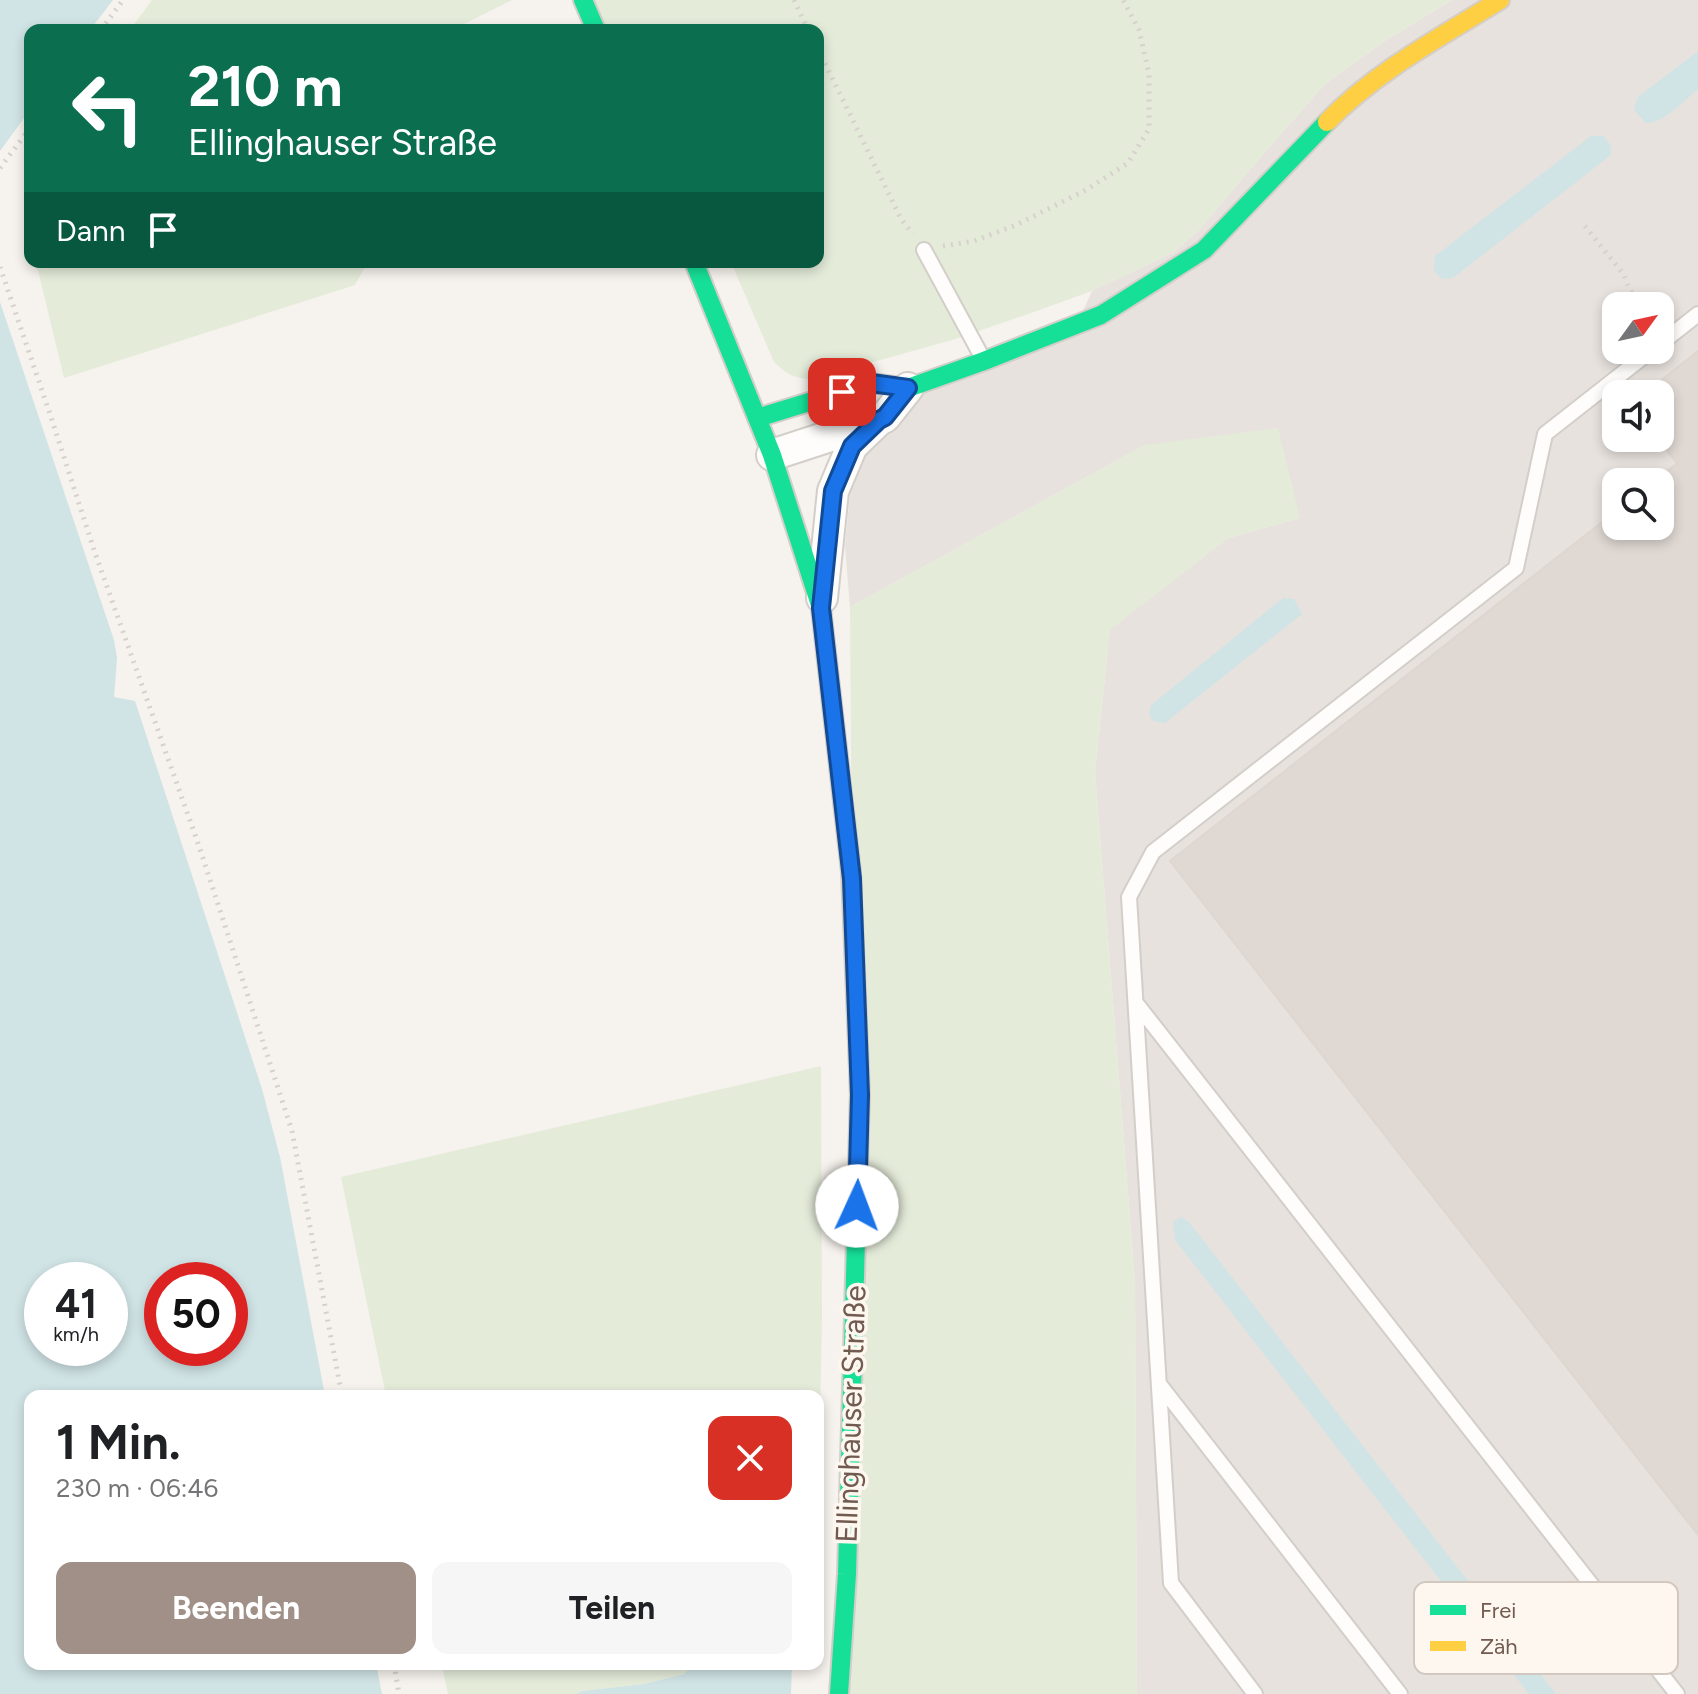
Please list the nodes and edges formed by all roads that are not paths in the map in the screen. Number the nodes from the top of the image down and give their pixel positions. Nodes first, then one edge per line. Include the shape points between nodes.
1 (583, 0) edge
2 (1500, 0) edge
3 (593, 24) edge
4 (924, 250) road end
5 (696, 268) edge
6 (1698, 314) edge
7 (1674, 333) edge
8 (984, 361) junction
9 (1634, 364) edge
10 (908, 388) junction
11 (757, 418) junction
12 (879, 420) junction
13 (772, 455) junction
14 (821, 608) junction
15 (1136, 1002) junction
16 (1159, 1384) junction
17 (1589, 1582) edge
18 (1661, 1674) edge
19 (839, 1694) edge
20 (1255, 1694) edge
21 (1400, 1694) edge
22 (1677, 1694) edge

1 - 3 main road
2 - 8 main road via 1348,100 1204,250 1101,315
4 - 8 lane
5 - 11 main road, Ellinghauser Straße
6 - 7 lane
8 - 10 main road
9 - 15 lane via 1545,434 1516,568 1153,852 1129,897
10 - 11 main road via 871,383
10 - 12 street, Ellinghauser Straße
11 - 13 main road, Ellinghauser Straße
12 - 13 street, Ellinghauser Straße
12 - 14 street, Ellinghauser Straße via 852,446 833,491
13 - 14 main road, Ellinghauser Straße
14 - 19 main road, Ellinghauser Straße via 852,879 860,1095
15 - 16 lane
15 - 17 lane
16 - 20 lane via 1171,1583
16 - 21 lane
18 - 22 lane

